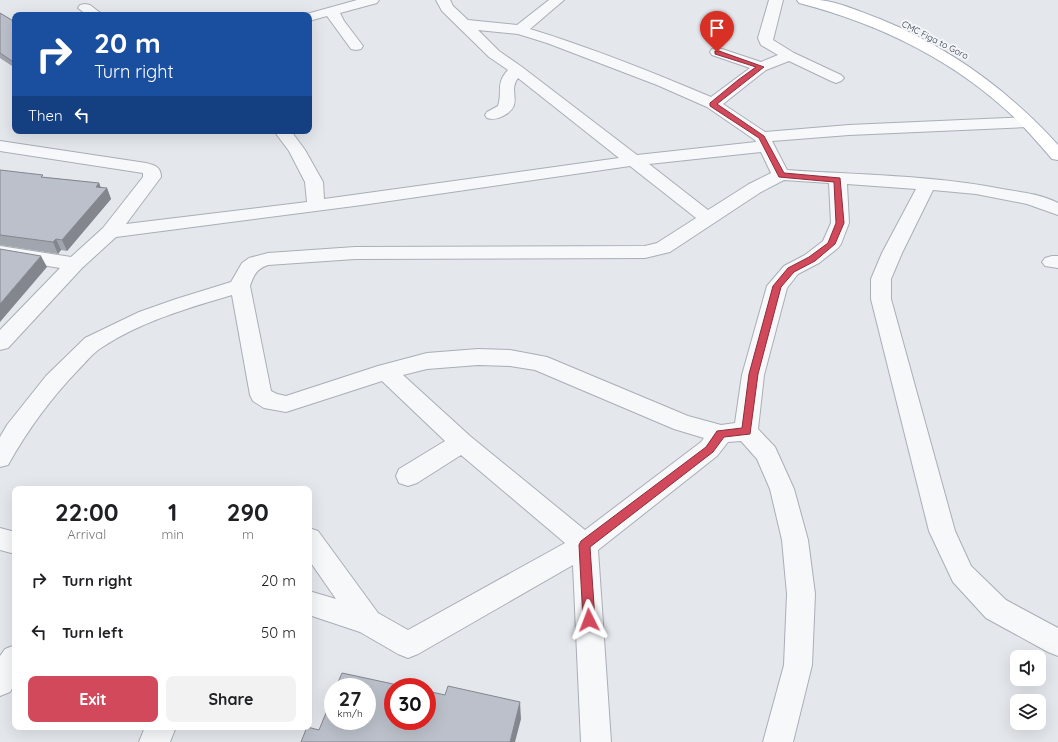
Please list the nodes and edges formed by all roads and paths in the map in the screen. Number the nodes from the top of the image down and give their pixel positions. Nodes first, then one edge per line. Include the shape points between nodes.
1 (372, 0) edge
2 (443, 0) edge
3 (556, 0) edge
4 (776, 0) edge
5 (804, 0) edge
6 (835, 0) edge
7 (332, 11) junction
8 (312, 16) edge
9 (464, 24) junction
10 (520, 30) junction
11 (356, 46) dead end
12 (717, 52) dead end
13 (789, 56) junction
14 (761, 67) junction
15 (517, 70) junction
16 (836, 78) dead end
17 (1000, 78) dead end
18 (712, 104) junction
19 (493, 115) dead end
20 (1027, 122) junction
21 (284, 134) edge
22 (764, 142) junction
23 (0, 146) edge
24 (1058, 155) edge
25 (631, 161) junction
26 (782, 175) junction
27 (838, 180) junction
28 (927, 184) junction
29 (316, 206) junction
30 (1058, 210) edge
31 (707, 218) junction
32 (110, 232) junction
33 (0, 252) edge
34 (75, 264) junction
35 (240, 286) junction
36 (0, 343) edge
37 (386, 372) junction
38 (746, 431) junction
39 (721, 434) junction
40 (462, 442) junction
41 (0, 458) edge
42 (408, 476) dead end
43 (0, 539) edge
44 (12, 542) edge
45 (312, 542) edge
46 (585, 545) junction
47 (312, 604) edge
48 (368, 622) junction
49 (1058, 644) edge
50 (12, 663) edge
51 (0, 682) edge
52 (160, 730) edge
53 (154, 742) edge
54 (596, 742) edge
55 (778, 742) edge

1 - 7 street
2 - 9 street via 447,8
3 - 10 street
4 - 13 street via 765,38 766,42
5 - 20 main road via 883,26 953,61 988,86
6 - 17 main road, CMC Figa to Goro via 918,30 952,47
7 - 8 street
7 - 11 street via 333,18
9 - 10 street
9 - 15 street via 494,54
10 - 18 street via 662,82
12 - 14 street
13 - 14 street
13 - 16 street
14 - 18 street
15 - 19 street via 505,83 505,109
15 - 25 street
18 - 22 street
20 - 22 street via 849,130
20 - 24 main road
21 - 29 street via 297,150 314,182
22 - 25 street
22 - 26 street
23 - 32 street via 152,171 152,177
25 - 29 street
25 - 31 street
26 - 27 street
26 - 31 street via 755,188
27 - 28 street
27 - 38 street via 840,223 831,244 812,259 791,270 777,286 753,374
28 - 30 street via 976,189 1030,199
28 - 49 street via 881,279 881,299 942,531 962,574 996,609
29 - 32 street
31 - 35 street via 663,248 645,252 355,253 268,259 248,266
32 - 34 street
33 - 34 street
34 - 36 street
35 - 37 street via 261,395 272,402 286,404
35 - 41 street via 170,307 92,344 61,374 34,406 8,442
37 - 39 street via 442,359 510,358 539,363 682,423
37 - 40 street
38 - 39 street
38 - 55 street via 767,454 782,489 795,540 801,594 798,665
39 - 46 street via 709,449
40 - 42 street
40 - 46 street
43 - 44 street
45 - 48 street
46 - 48 street via 408,645
46 - 54 street
47 - 48 street
50 - 51 street
52 - 53 street

